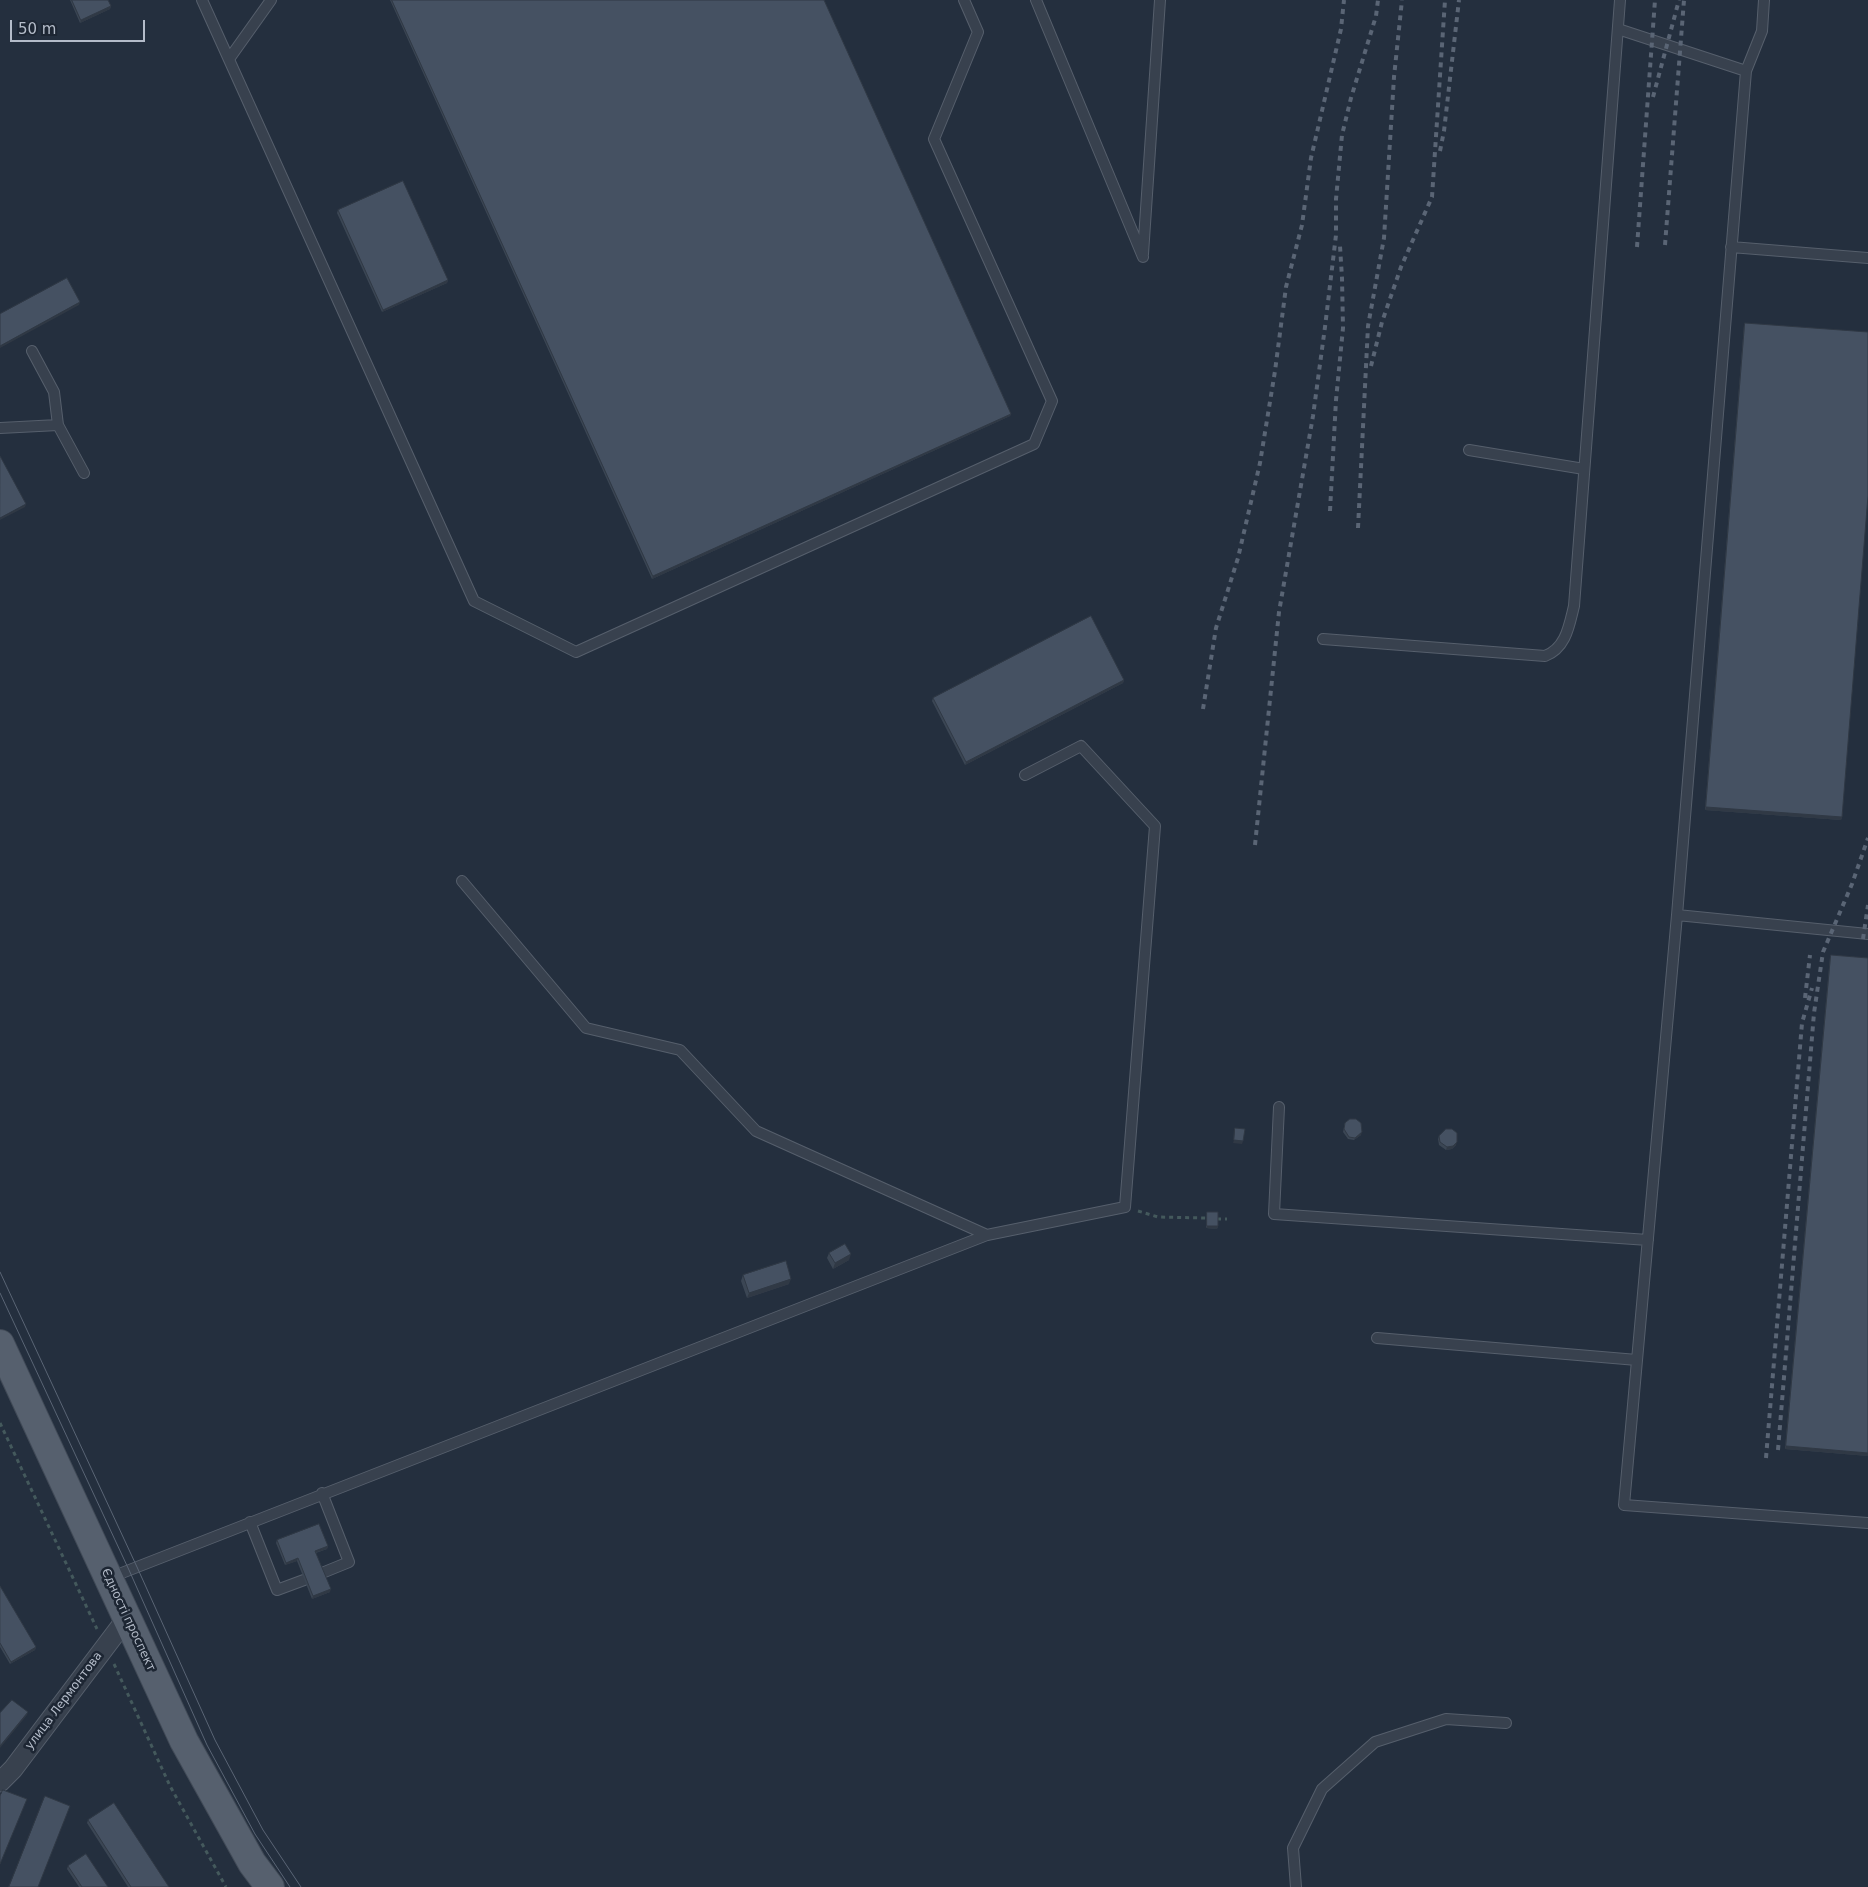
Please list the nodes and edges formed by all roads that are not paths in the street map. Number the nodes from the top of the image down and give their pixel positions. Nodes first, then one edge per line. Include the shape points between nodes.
1 (202, 0) edge
2 (271, 0) edge
3 (964, 0) edge
4 (1036, 0) edge
5 (1160, 0) edge
6 (1620, 0) edge
7 (1764, 0) edge
8 (1618, 30) junction
9 (229, 59) junction
10 (1746, 71) junction
11 (1731, 247) junction
12 (1868, 258) edge
13 (32, 351) dead end
14 (58, 425) junction
15 (0, 428) edge
16 (1469, 450) dead end
17 (1584, 468) junction
18 (84, 473) dead end
19 (1323, 639) dead end
20 (1025, 775) dead end
21 (462, 881) dead end
22 (1677, 915) junction
23 (1868, 934) edge
24 (1280, 1106) dead end
25 (987, 1235) junction
26 (1648, 1240) junction
27 (1378, 1338) dead end
28 (0, 1344) edge
29 (1637, 1360) junction
30 (9, 1380) edge
31 (322, 1494) junction
32 (250, 1522) junction
33 (1868, 1524) edge
34 (322, 1573) edge
35 (108, 1578) junction
36 (304, 1580) edge
37 (127, 1618) junction
38 (1506, 1723) dead end
39 (0, 1782) edge
40 (270, 1887) edge
41 (1296, 1887) edge

1 - 9 lane
2 - 9 lane
3 - 9 lane via 978,32 934,139 1052,401 1034,444 576,652 474,601
4 - 5 lane via 1143,257
6 - 8 lane
7 - 10 lane via 1762,31
8 - 10 lane
8 - 17 lane
10 - 11 lane
11 - 12 lane
11 - 22 lane
13 - 14 lane via 54,392
14 - 15 lane
14 - 18 lane
16 - 17 lane
17 - 19 lane via 1574,606 1562,643 1554,653 1544,656
20 - 25 lane via 1081,746 1155,826 1125,1208
21 - 25 lane via 586,1028 680,1050 756,1131
22 - 23 lane
22 - 26 lane
24 - 26 lane via 1274,1214
25 - 31 lane
26 - 29 lane
27 - 29 lane
28 - 30 main road, Єдності проспект
29 - 33 lane via 1624,1505
30 - 35 main road, Єдності проспект
31 - 32 lane
31 - 34 lane via 349,1562
32 - 35 lane
32 - 36 lane via 277,1590
35 - 37 main road, Єдності проспект
37 - 39 street, улица Лермонтова
37 - 40 main road, Єдності проспект via 184,1741 252,1863
38 - 41 lane via 1446,1719 1375,1742 1322,1790 1293,1848

